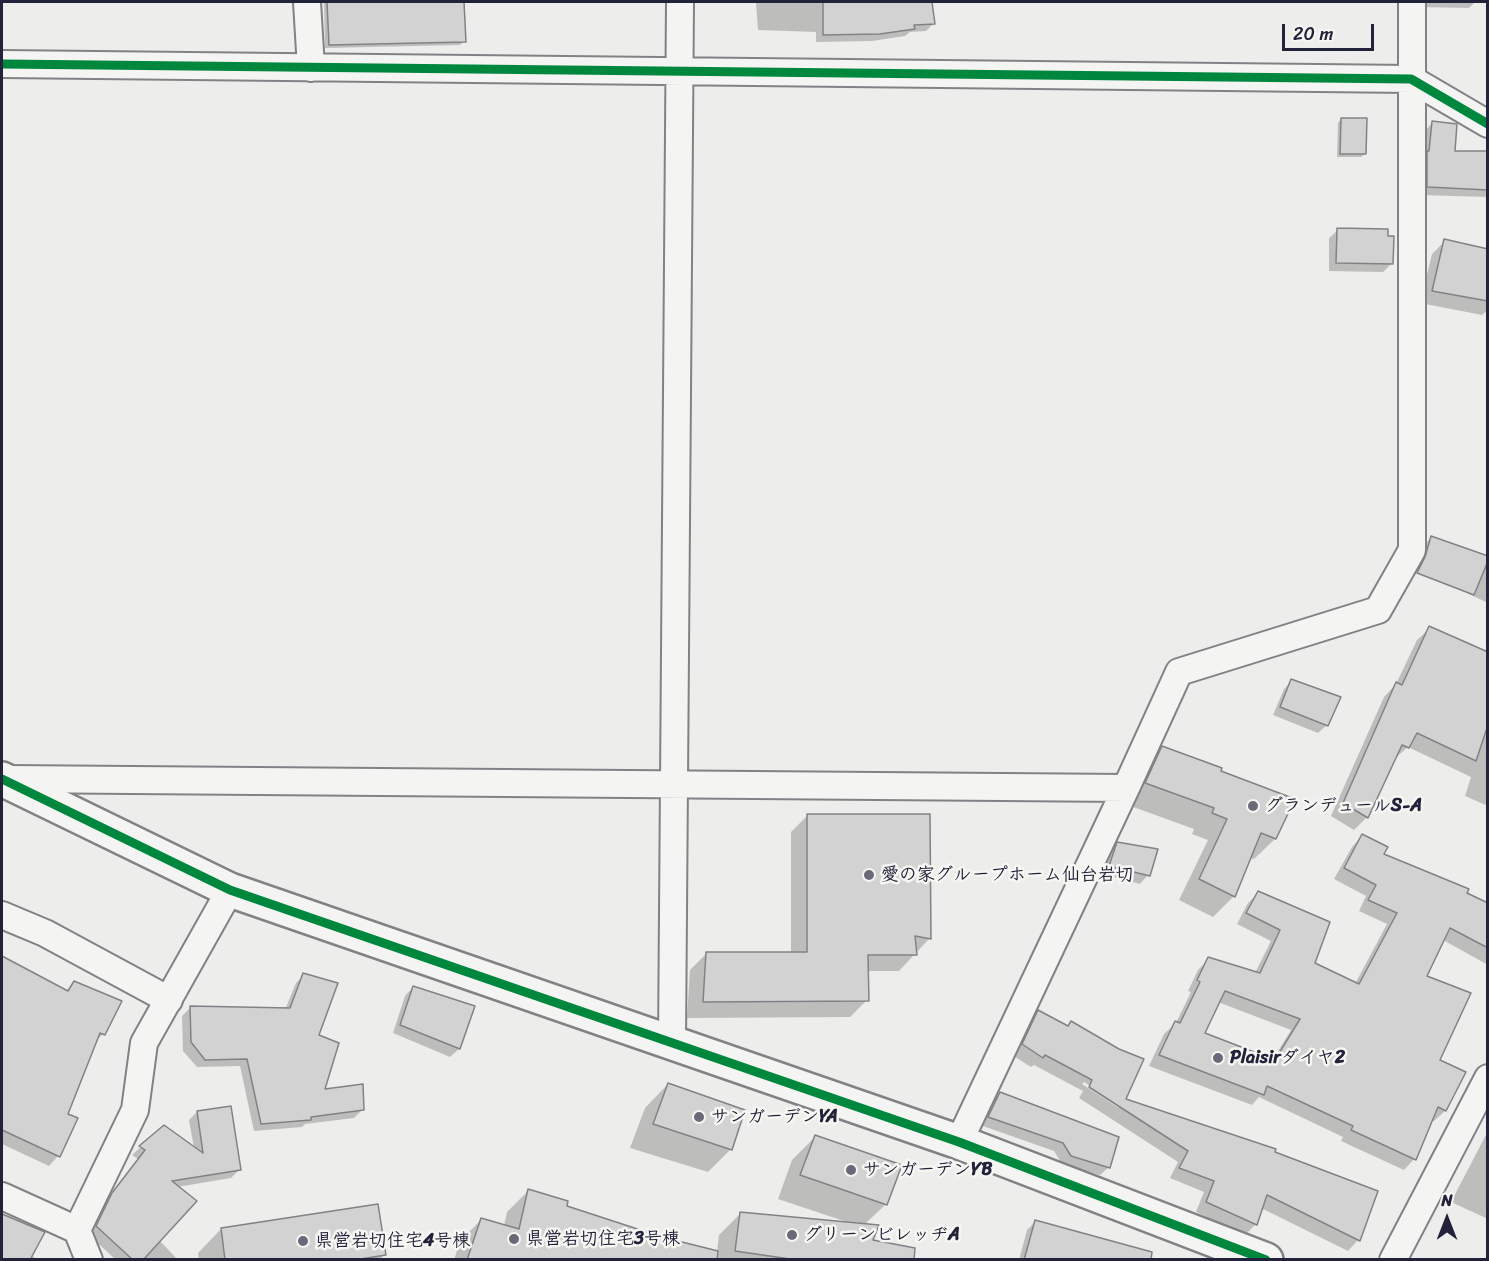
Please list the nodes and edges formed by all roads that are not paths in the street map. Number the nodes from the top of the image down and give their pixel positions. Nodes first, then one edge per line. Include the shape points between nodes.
1 (307, 2) edge
2 (680, 2) edge
3 (1412, 2) edge
4 (2, 64) edge
5 (311, 69) junction
6 (680, 72) junction
7 (1411, 79) junction
8 (1488, 124) edge
9 (2, 779) edge
10 (674, 785) junction
11 (1126, 789) junction
12 (230, 890) junction
13 (2, 915) edge
14 (169, 1000) junction
15 (672, 1042) junction
16 (1488, 1078) edge
17 (959, 1142) junction
18 (2, 1196) edge
19 (77, 1230) junction
20 (89, 1260) edge
21 (1266, 1260) edge
22 (1393, 1260) edge

1 - 5 street
2 - 6 street
3 - 7 street
4 - 5 street
5 - 6 street
6 - 7 street
6 - 10 street
7 - 8 street
7 - 11 street via 1412,550 1378,610 1179,672
9 - 10 street
9 - 12 street
10 - 11 street
10 - 15 street
11 - 17 street
12 - 14 street
12 - 15 street
13 - 14 street via 45,933
14 - 19 street via 144,1043 135,1110
15 - 17 street
16 - 22 street
17 - 21 street
18 - 19 street
19 - 20 street

